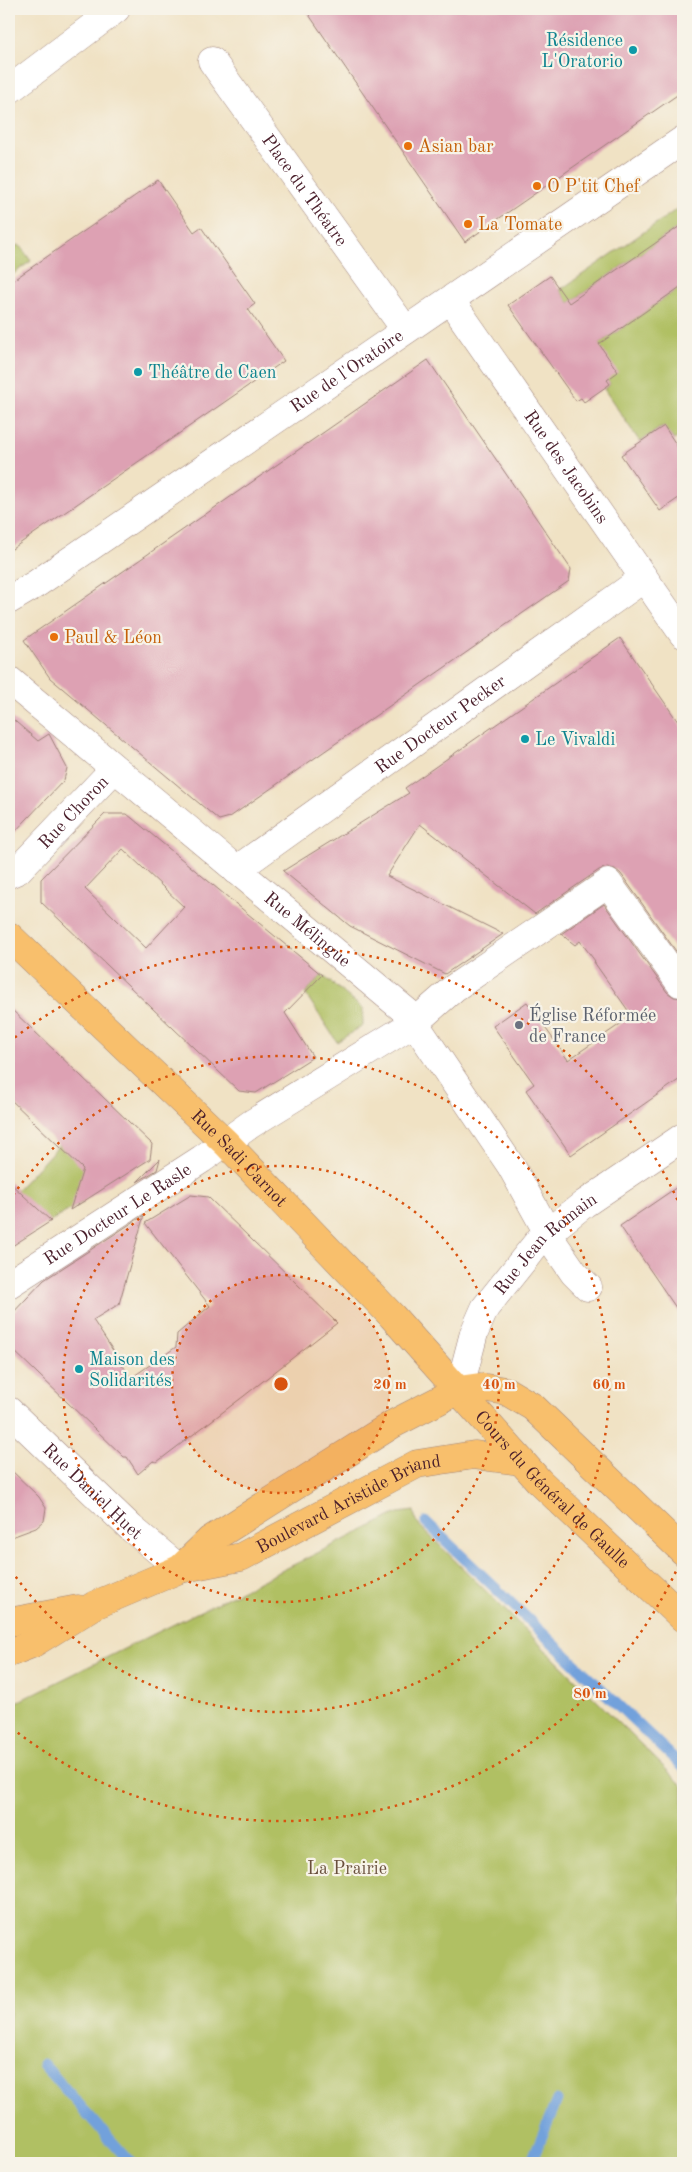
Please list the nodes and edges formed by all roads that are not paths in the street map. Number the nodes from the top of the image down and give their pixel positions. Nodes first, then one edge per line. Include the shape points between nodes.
1 (116, 9) edge
2 (212, 61) dead end
3 (9, 90) edge
4 (683, 140) edge
5 (450, 301) junction
6 (397, 318) dead end
7 (644, 578) junction
8 (9, 600) edge
9 (683, 634) edge
10 (9, 680) edge
11 (114, 769) junction
12 (236, 870) junction
13 (9, 874) edge
14 (9, 936) edge
15 (680, 983) dead end
16 (414, 1023) junction
17 (683, 1137) edge
18 (226, 1143) junction
19 (546, 1232) junction
20 (9, 1284) edge
21 (588, 1287) dead end
22 (459, 1390) junction
23 (9, 1412) edge
24 (521, 1461) junction
25 (683, 1551) edge
26 (180, 1569) junction
27 (94, 1605) junction
28 (683, 1618) edge
29 (9, 1622) edge
30 (9, 1653) edge

1 - 3 street
2 - 6 street, Place du Théatre
4 - 5 street, Rue de l'Oratoire
5 - 7 street, Rue des Jacobins
5 - 8 street, Rue de l'Oratoire
7 - 9 street, Rue des Jacobins
7 - 12 street, Rue Docteur Pecker
10 - 11 street, Rue Mélingue
11 - 12 street, Rue Mélingue
11 - 13 street, Rue Choron via 18,870
12 - 16 street, Rue Mélingue via 402,1008
14 - 18 main road, Rue Sadi Carnot
15 - 16 street, Rue Docteur Le Rasle via 608,882 454,988
16 - 18 street, Rue Docteur Le Rasle via 251,1124
16 - 19 street, Rue Mélingue via 511,1166
17 - 19 street, Rue Jean Romain
18 - 20 street, Rue Docteur Le Rasle
18 - 22 main road, Rue Sadi Carnot
19 - 21 street, Rue Mélingue via 574,1273
19 - 22 street, Rue Jean Romain via 485,1308 474,1333
22 - 24 main road, Cours du Général de Gaulle
22 - 25 main road, Cours du Général de Gaulle via 480,1387 506,1391 533,1407
22 - 26 main road, Boulevard Aristide Briand via 393,1424 218,1534
23 - 26 street, Rue Daniel Huet via 131,1528
24 - 26 main road, Boulevard Aristide Briand via 474,1455 417,1464 242,1557
24 - 28 main road, Cours du Général de Gaulle
26 - 27 main road, Boulevard Aristide Briand
27 - 29 main road, Boulevard Aristide Briand
27 - 30 main road, Boulevard Aristide Briand via 32,1644

